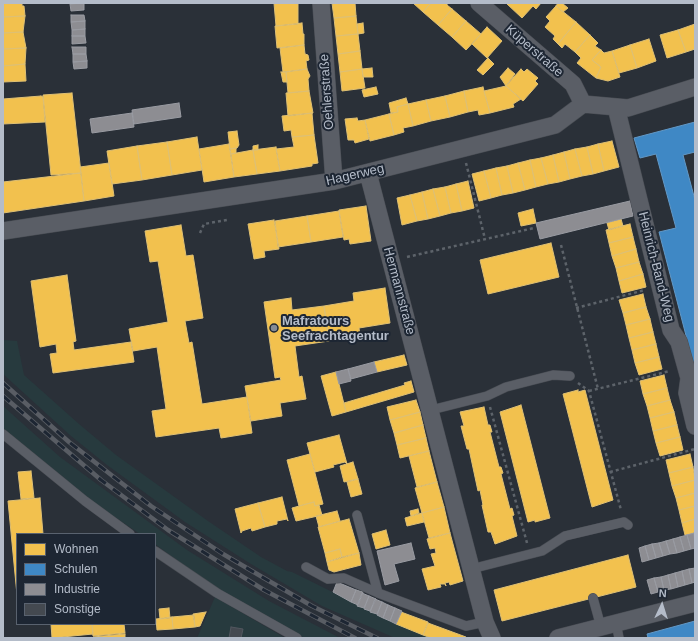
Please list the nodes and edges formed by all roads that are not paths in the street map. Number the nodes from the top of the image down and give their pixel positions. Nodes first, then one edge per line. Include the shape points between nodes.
1 (321, 3) edge
2 (479, 3) edge
3 (695, 87) edge
4 (583, 104) junction
5 (616, 107) junction
6 (368, 173) junction
7 (334, 181) junction
8 (3, 231) edge
9 (570, 376) road end
10 (431, 410) junction
11 (695, 426) edge
12 (3, 434) edge
13 (357, 515) dead end
14 (626, 523) road end
15 (129, 533) edge
16 (156, 552) edge
17 (306, 568) dead end
18 (472, 570) junction
19 (378, 593) junction
20 (593, 598) dead end
21 (695, 603) edge
22 (485, 622) junction
23 (612, 629) edge
24 (297, 638) edge
25 (492, 638) edge
26 (558, 638) edge

1 - 7 street, Oehlerstraße
2 - 4 street, Küperstraße via 572,84
3 - 5 street via 628,108
4 - 5 street
4 - 6 street, Hagerweg via 555,125
5 - 11 street, Heinrich-Band-Weg via 671,330 679,342 689,378 687,393
6 - 7 street, Hagerweg
6 - 10 street, Hermannstraße
7 - 8 street, Hagerweg
9 - 10 lane via 553,375 506,387 488,396
10 - 18 street, Hermannstraße
12 - 15 lane via 85,501
13 - 19 lane
14 - 18 lane via 564,536 542,551
16 - 24 lane via 217,593
17 - 19 lane via 328,579 344,578
18 - 22 street, Hermannstraße
19 - 22 lane via 466,626
20 - 23 lane
21 - 23 street
22 - 25 street, Hermannstraße
23 - 26 street

